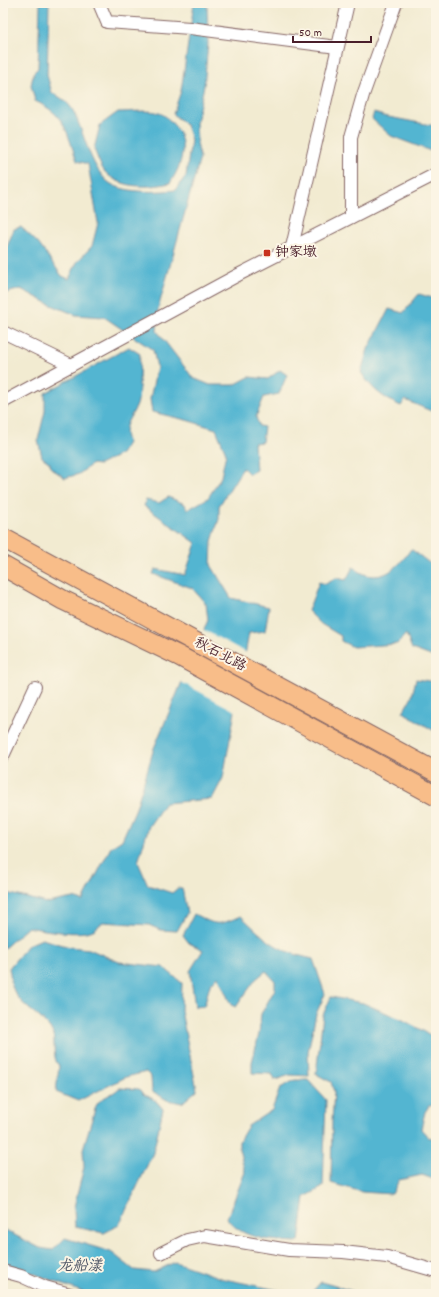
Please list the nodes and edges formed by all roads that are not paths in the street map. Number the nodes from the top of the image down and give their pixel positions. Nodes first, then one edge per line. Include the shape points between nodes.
1 (99, 3) edge
2 (348, 3) edge
3 (396, 3) edge
4 (337, 47) junction
5 (436, 174) edge
6 (351, 217) junction
7 (292, 247) junction
8 (3, 332) edge
9 (71, 365) junction
10 (3, 402) edge
11 (3, 538) edge
12 (3, 566) edge
13 (36, 688) dead end
14 (3, 756) edge
15 (436, 772) edge
16 (436, 796) edge
17 (161, 1253) dead end
18 (3, 1271) edge
19 (436, 1271) edge
20 (70, 1294) edge

1 - 4 street via 107,22 190,28
2 - 4 street
3 - 6 street via 362,95 351,137
4 - 7 street
5 - 6 street
6 - 7 street
7 - 9 street
8 - 9 street
9 - 10 street
11 - 15 main road, 秋石北路
12 - 16 main road, 秋石北路 via 63,600 179,656
13 - 14 street
17 - 19 street via 187,1240 205,1236 289,1250 387,1257
18 - 20 street

